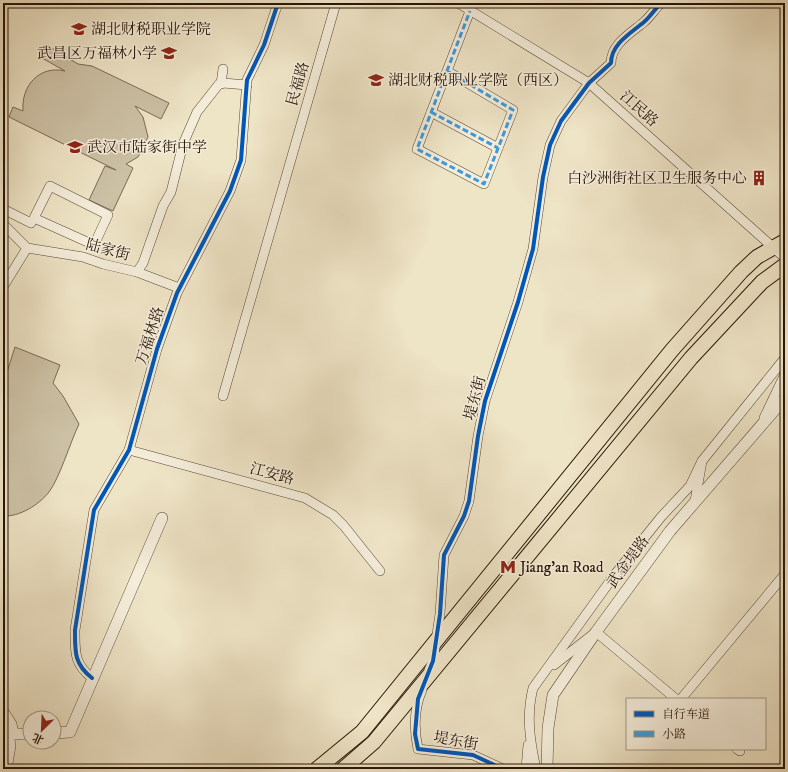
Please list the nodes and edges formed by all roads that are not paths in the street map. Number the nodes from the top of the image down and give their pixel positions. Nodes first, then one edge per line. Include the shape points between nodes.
1 (278, 3) edge
2 (336, 3) edge
3 (458, 3) edge
4 (661, 3) edge
5 (470, 11) junction
6 (222, 69) dead end
7 (447, 71) junction
8 (589, 82) junction
9 (221, 84) junction
10 (247, 85) junction
11 (431, 112) junction
12 (498, 148) junction
13 (3, 208) edge
14 (34, 218) junction
15 (3, 224) edge
16 (779, 245) edge
17 (27, 248) junction
18 (785, 258) edge
19 (785, 265) edge
20 (137, 272) junction
21 (3, 287) edge
22 (179, 288) junction
23 (785, 358) edge
24 (785, 374) edge
25 (224, 396) dead end
26 (785, 398) edge
27 (762, 423) junction
28 (129, 450) junction
29 (702, 461) junction
30 (695, 501) junction
31 (162, 518) dead end
32 (380, 571) dead end
33 (785, 574) edge
34 (596, 632) junction
35 (436, 642) junction
36 (542, 675) junction
37 (92, 678) junction
38 (425, 681) junction
39 (675, 698) edge
40 (682, 698) edge
41 (3, 710) edge
42 (62, 732) edge
43 (9, 733) edge
44 (22, 734) edge
45 (530, 736) junction
46 (7, 769) edge
47 (318, 769) edge
48 (343, 769) edge
49 (503, 769) edge
50 (526, 769) edge
51 (536, 769) edge
52 (547, 769) edge

1 - 10 street, 万福林路
2 - 25 street, 民福路
3 - 5 street, 江民路
4 - 8 street, 堤东街 via 645,22 628,34 611,55 611,63
5 - 7 street
5 - 8 street, 江民路
6 - 9 street
7 - 11 street
7 - 12 street via 513,110
8 - 16 street, 江民路
8 - 35 street, 堤东街 via 560,121 550,145 533,249 485,401 469,501 444,554
9 - 10 street
9 - 20 street via 197,112 184,144 170,192 143,263
10 - 22 street, 万福林路 via 241,160 230,191
11 - 12 street
11 - 12 street via 416,149 484,184
13 - 14 street via 31,223
14 - 14 street via 50,186 108,215 94,245
15 - 17 street
16 - 18 street, 江民路
16 - 35 main road via 757,257 741,272 672,350
17 - 20 street, 陆家街 via 83,257
17 - 21 street
19 - 38 main road via 762,282 691,358
20 - 22 street, 陆家街
22 - 28 street, 万福林路 via 157,349
23 - 29 street
24 - 27 street
26 - 27 street, 武金堤路
27 - 30 street, 武金堤路
28 - 32 street, 江安路 via 305,498 333,514
28 - 37 street, 万福林路 via 94,510 75,630 75,649 80,669
29 - 30 street
29 - 36 street via 690,486 661,517 616,573
30 - 34 street, 武金堤路
31 - 37 street
33 - 40 street
34 - 36 street
34 - 39 street
34 - 52 street, 武金堤路 via 553,695 548,728
35 - 38 street, 堤东街 via 433,661
35 - 47 main road via 362,732
36 - 45 street via 533,688 528,707
37 - 42 street via 70,732
38 - 48 main road via 374,742
38 - 49 street, 堤东街 via 418,699 415,734 418,749 473,754
41 - 43 street via 12,724
43 - 44 street
43 - 46 street via 12,746
45 - 50 street
45 - 51 street

